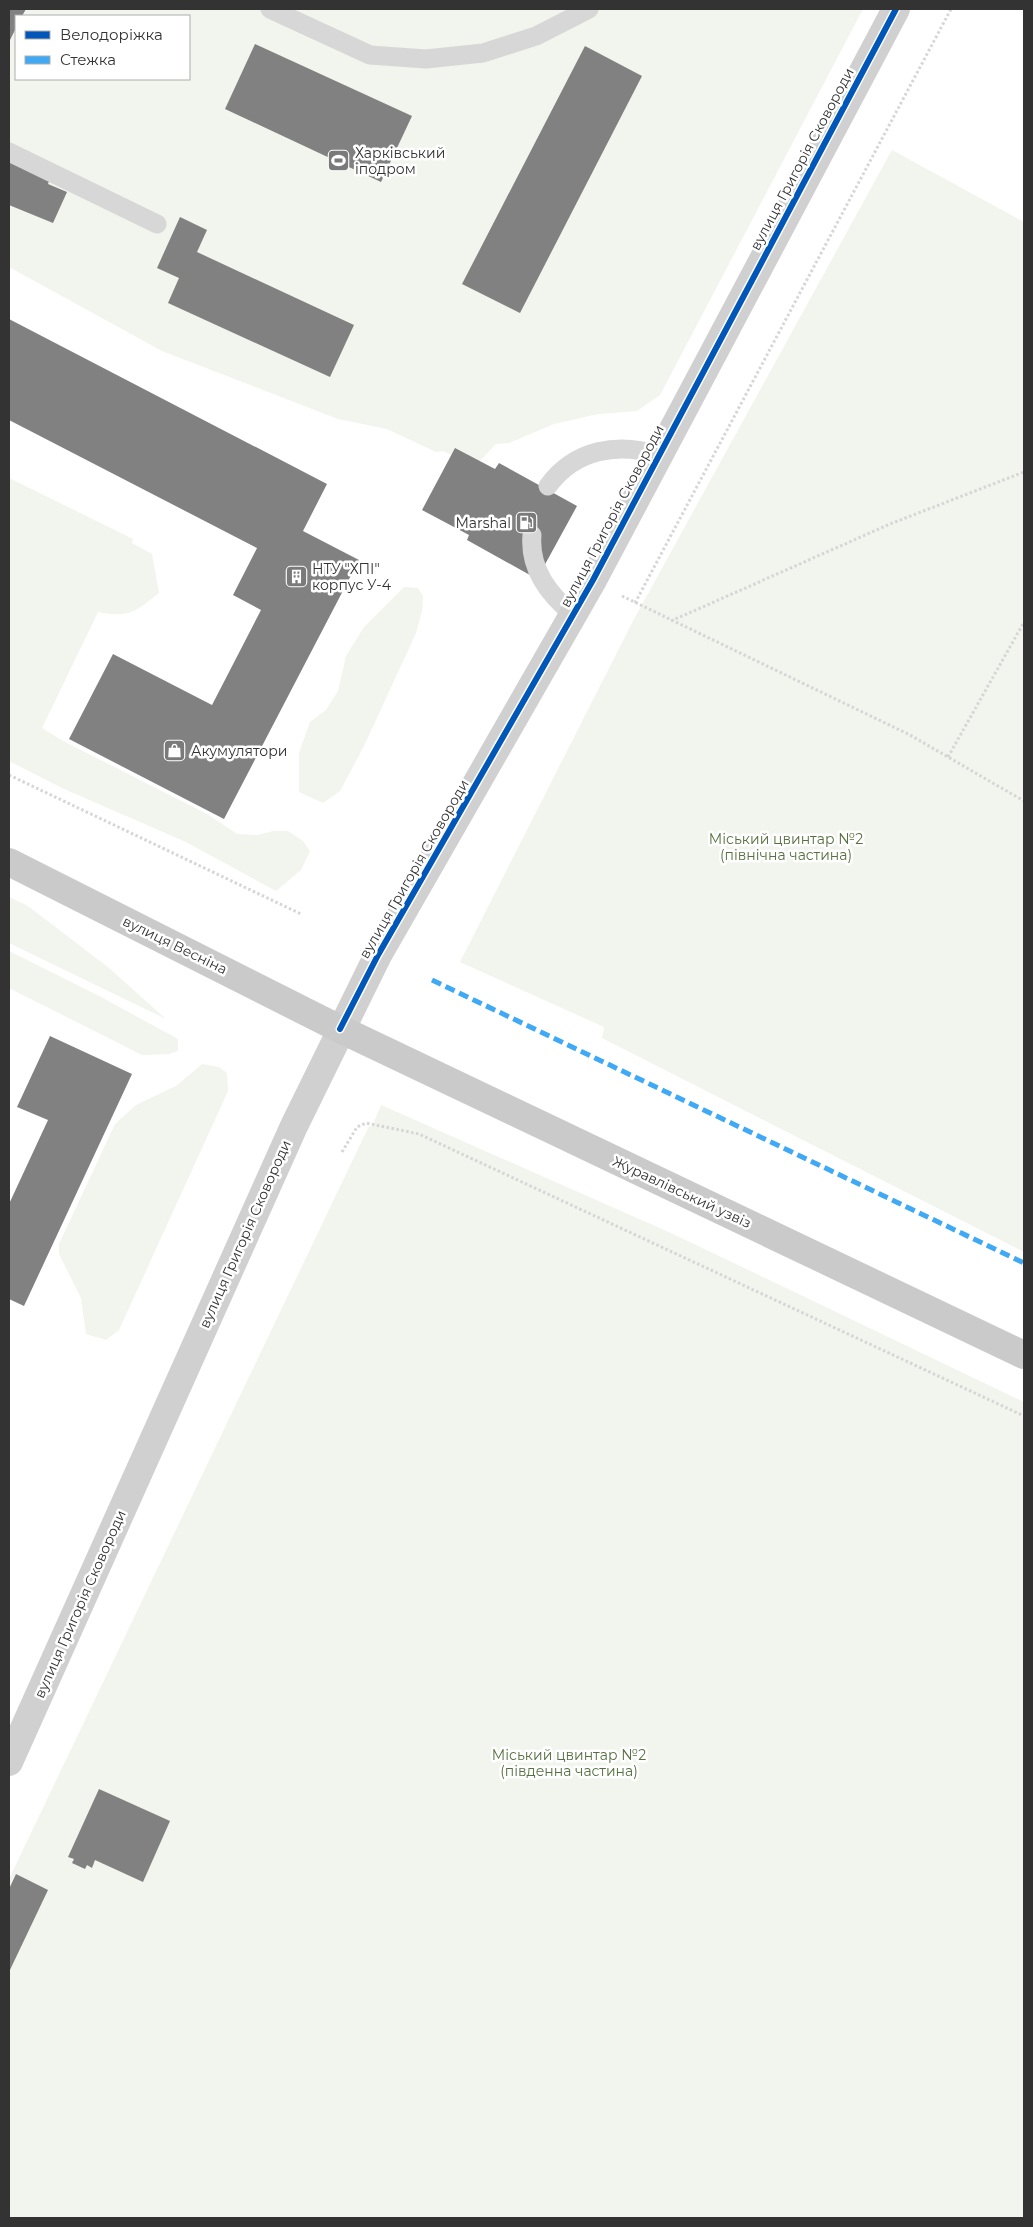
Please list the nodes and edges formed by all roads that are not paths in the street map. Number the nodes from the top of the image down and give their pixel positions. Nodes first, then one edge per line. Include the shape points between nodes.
1 (270, 9) edge
2 (589, 9) edge
3 (896, 9) edge
4 (9, 152) edge
5 (157, 224) dead end
6 (659, 455) junction
7 (548, 486) dead end
8 (532, 535) dead end
9 (574, 615) junction
10 (9, 862) edge
11 (340, 1029) junction
12 (1024, 1355) edge
13 (9, 1762) edge

1 - 2 lane via 370,55 426,59 483,53 536,36
3 - 6 street, вулиця Григорія Сковороди
4 - 5 lane
6 - 7 lane via 624,448 593,452 571,464
6 - 9 street, вулиця Григорія Сковороди
8 - 9 lane via 535,562 544,586
9 - 11 street, вулиця Григорія Сковороди via 383,947
10 - 11 main road, вулиця Весніна
11 - 12 main road, Журавлівський узвіз
11 - 13 street, вулиця Григорія Сковороди

